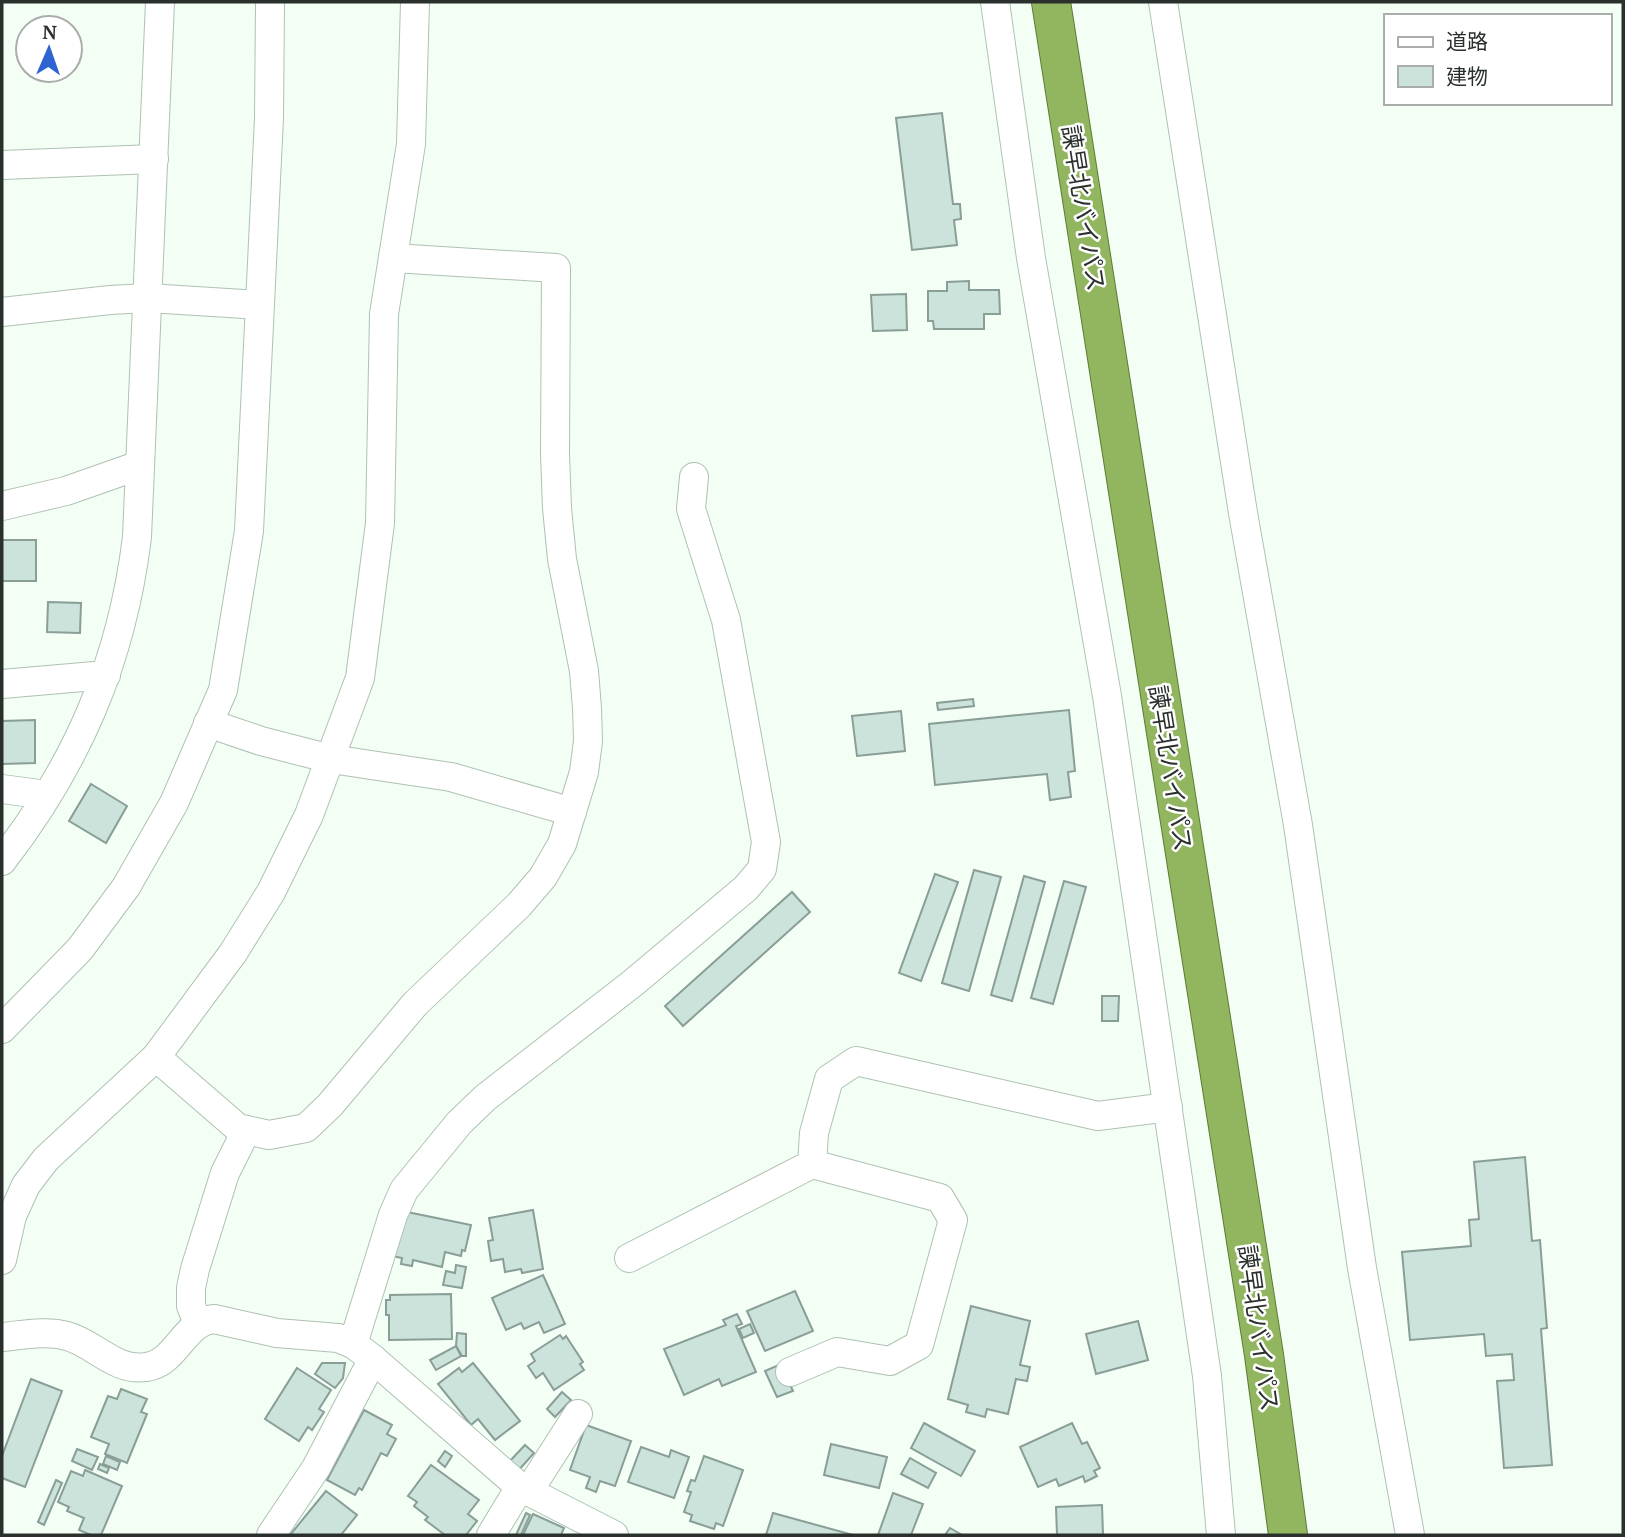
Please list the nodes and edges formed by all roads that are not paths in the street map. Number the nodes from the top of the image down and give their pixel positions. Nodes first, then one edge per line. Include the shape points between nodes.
1 (160, 2) edge
2 (270, 2) edge
3 (415, 2) edge
4 (995, 2) edge
5 (1051, 2) edge
6 (1163, 2) edge
7 (154, 159) junction
8 (2, 165) edge
9 (393, 258) junction
10 (148, 298) junction
11 (259, 305) junction
12 (2, 312) edge
13 (140, 466) junction
14 (694, 477) dead end
15 (2, 506) edge
16 (106, 675) junction
17 (2, 684) edge
18 (208, 723) junction
19 (331, 759) junction
20 (2, 789) edge
21 (47, 795) junction
22 (572, 812) junction
23 (2, 861) edge
24 (2, 1029) edge
25 (156, 1058) junction
26 (1168, 1107) junction
27 (246, 1131) junction
28 (812, 1164) junction
29 (629, 1258) dead end
30 (2, 1260) edge
31 (198, 1323) junction
32 (2, 1337) edge
33 (363, 1352) junction
34 (790, 1372) dead end
35 (578, 1414) dead end
36 (524, 1490) junction
37 (271, 1535) edge
38 (491, 1535) edge
39 (614, 1535) edge
40 (1221, 1535) edge
41 (1287, 1535) edge
42 (1410, 1535) edge

1 - 7 street
2 - 11 street via 270,118
3 - 9 street via 411,144
4 - 26 street via 1031,258 1107,696
5 - 41 highway, 諫早北バイパス via 1264,1355
6 - 42 street via 1243,513 1298,825 1362,1268
7 - 8 street
7 - 10 street
9 - 19 street via 384,314 378,536 360,678
9 - 22 street via 556,268 557,508 584,671 588,741
10 - 11 street
10 - 12 street
10 - 13 street
11 - 18 street via 249,531 223,690
13 - 15 street
13 - 16 street via 131,584
14 - 33 street via 691,509 726,620 766,842 762,869 716,914 459,1123 404,1190 393,1215
16 - 17 street
16 - 21 street via 82,737
18 - 19 street
18 - 24 street via 174,803 126,887 80,948
19 - 22 street via 451,777
19 - 25 street via 271,892 233,953
20 - 21 street
21 - 23 street
22 - 27 street via 562,844 520,905 415,1004 318,1119 287,1133
25 - 27 street
25 - 30 street via 46,1159 26,1185 12,1216
26 - 28 street via 1098,1116 856,1061 829,1079 814,1133
26 - 40 street via 1207,1376
27 - 31 street via 225,1173 195,1269 191,1306
28 - 29 street
28 - 34 street via 940,1198 953,1220 919,1345 890,1361 837,1352
31 - 32 street via 170,1354 145,1368 110,1360 65,1335
31 - 33 street via 214,1319 277,1333 338,1338
33 - 36 street
33 - 37 street via 316,1468
35 - 36 street
36 - 38 street
36 - 39 street

